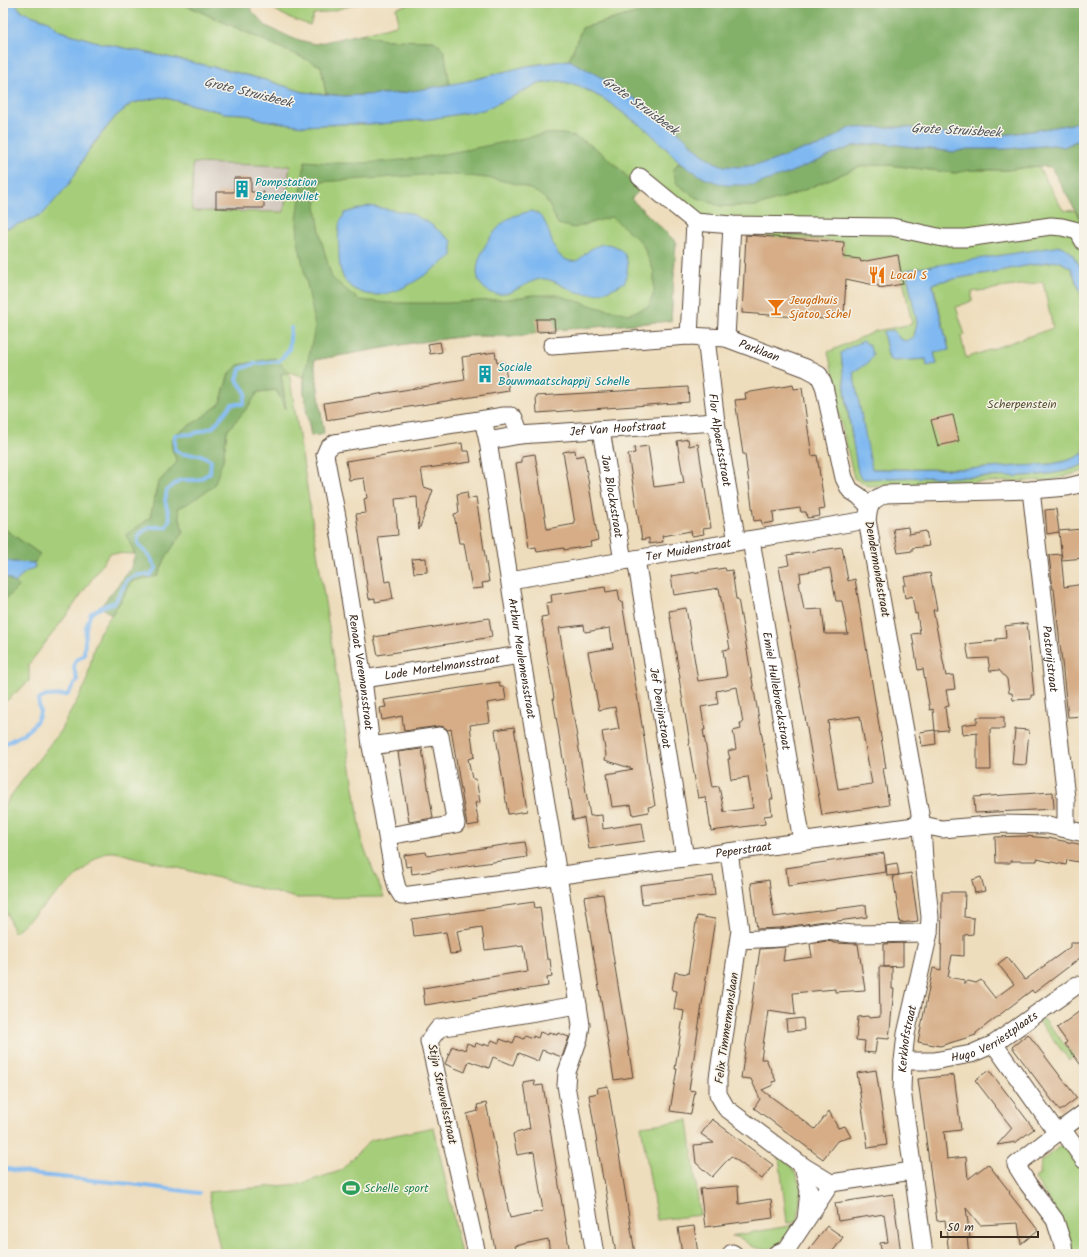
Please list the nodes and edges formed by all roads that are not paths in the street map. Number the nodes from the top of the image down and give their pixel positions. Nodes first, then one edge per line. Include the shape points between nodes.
1 (640, 177) dead end
2 (695, 222) junction
3 (732, 225) junction
4 (1084, 242) edge
5 (689, 336) junction
6 (706, 338) junction
7 (726, 338) junction
8 (552, 346) dead end
9 (483, 420) junction
10 (716, 422) junction
11 (601, 430) junction
12 (520, 435) junction
13 (488, 441) junction
14 (1084, 483) edge
15 (1031, 490) junction
16 (868, 513) junction
17 (744, 541) junction
18 (629, 560) junction
19 (510, 580) junction
20 (521, 655) junction
21 (363, 679) junction
22 (371, 746) junction
23 (922, 825) junction
24 (1066, 829) junction
25 (1084, 833) edge
26 (388, 836) junction
27 (802, 841) junction
28 (730, 852) junction
29 (685, 858) junction
30 (558, 875) junction
31 (402, 896) joint
32 (929, 933) junction
33 (739, 940) junction
34 (1077, 985) dead end
35 (578, 1005) junction
36 (994, 1044) junction
37 (902, 1061) junction
38 (1084, 1113) edge
39 (1059, 1131) junction
40 (1084, 1160) edge
41 (803, 1166) junction
42 (912, 1171) junction
43 (831, 1183) junction
44 (806, 1220) junction
45 (477, 1254) edge
46 (595, 1254) edge
47 (776, 1254) edge
48 (924, 1254) edge
49 (1064, 1254) edge

1 - 2 street
2 - 3 street
2 - 5 street
3 - 4 street via 892,227 943,238 966,238 1051,226 1078,231
3 - 7 street
5 - 6 street, Parklaan
5 - 8 street, Parklaan
6 - 7 street, Parklaan
6 - 10 street, Flor Alpaertsstraat
7 - 16 street, Parklaan via 819,375 824,386 844,478 850,490 859,496
9 - 12 street via 511,416
9 - 13 street
9 - 21 street, Renaat Veremansstraat via 336,443 328,448 325,456 338,517
10 - 11 street, Jef Van Hoofstraat
10 - 17 street, Flor Alpaertsstraat
11 - 12 street, Jef Van Hoofstraat
11 - 18 street, Jan Blockxstraat
12 - 13 street, Jef Van Hoofstraat
13 - 19 street, Arthur Meulemensstraat
14 - 15 street, Dendermondestraat
15 - 16 street, Dendermondestraat via 885,494 877,498
15 - 24 street, Pastorijstraat via 1066,798
16 - 17 street, Ter Muidenstraat
16 - 23 street, Dendermondestraat
17 - 18 street, Ter Muidenstraat
17 - 27 street, Emiel Hullebroeckstraat
18 - 19 street, Ter Muidenstraat
18 - 29 street, Jef Denijnstraat
19 - 20 street, Arthur Meulemensstraat
20 - 21 street, Lode Mortelmansstraat
20 - 30 street, Arthur Meulemensstraat
21 - 22 street, Renaat Veremansstraat
22 - 26 street, Renaat Veremansstraat
22 - 26 street via 440,736 442,743 456,824
23 - 24 street, Peperstraat via 942,829 1002,824 1048,825
23 - 27 street, Peperstraat
23 - 32 street, Kerkhofstraat via 930,917
24 - 25 street, Peperstraat
26 - 31 street, Renaat Veremansstraat via 395,882
27 - 28 street, Peperstraat
28 - 29 street, Peperstraat
28 - 33 street, Felix Timmermanslaan via 740,930
29 - 30 street, Peperstraat
30 - 31 street, Peperstraat
30 - 35 street
32 - 33 street via 852,934 826,930 781,938
32 - 37 street, Kerkhofstraat
33 - 41 street, Felix Timmermanslaan via 718,1078 718,1094 726,1108
34 - 36 street, Hugo Verriestplaats
35 - 45 street, Stijn Streuvelsstraat via 439,1028 429,1041
35 - 46 street via 581,1025 567,1072 566,1085
36 - 37 street, Hugo Verriestplaats via 971,1054 934,1061
36 - 39 street
37 - 42 street, Kerkhofstraat via 902,1090
38 - 39 street
39 - 40 street
39 - 49 street via 1016,1165 1055,1220
41 - 43 street, Felix Timmermanslaan
41 - 44 street via 809,1191
42 - 43 street
42 - 48 street, Kerkhofstraat
43 - 44 street
44 - 47 street via 787,1249

